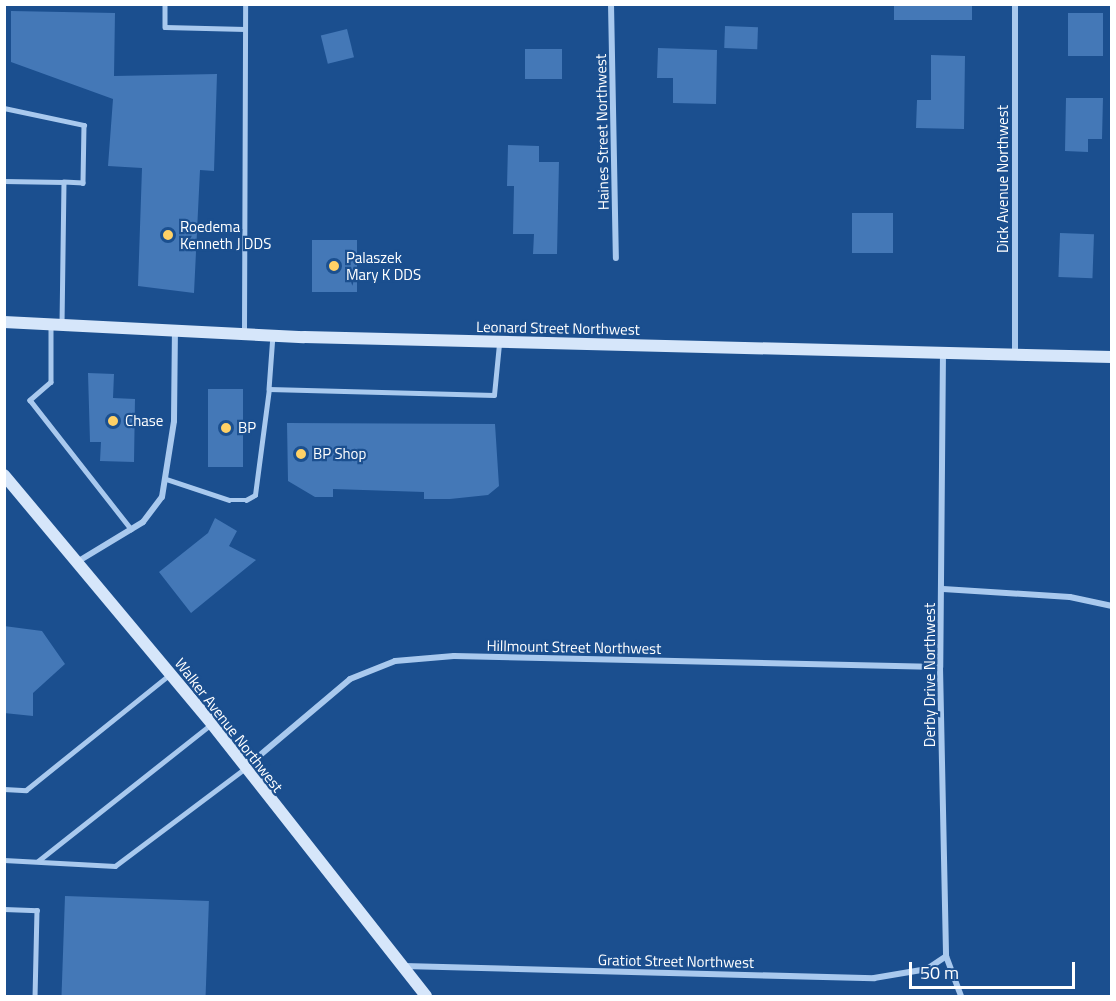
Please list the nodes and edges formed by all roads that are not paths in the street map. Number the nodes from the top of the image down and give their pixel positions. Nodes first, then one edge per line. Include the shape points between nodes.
1 (165, 4) edge
2 (245, 4) edge
3 (611, 4) edge
4 (1015, 4) edge
5 (245, 29) junction
6 (4, 108) edge
7 (4, 181) edge
8 (64, 182) junction
9 (616, 258) dead end
10 (7, 324) edge
11 (56, 325) junction
12 (175, 331) junction
13 (244, 334) junction
14 (273, 335) junction
15 (499, 342) junction
16 (943, 351) junction
17 (1015, 354) junction
18 (1112, 357) edge
19 (269, 389) junction
20 (4, 475) edge
21 (166, 479) junction
22 (131, 529) junction
23 (77, 562) junction
24 (943, 589) junction
25 (1112, 606) edge
26 (940, 668) junction
27 (171, 674) junction
28 (212, 724) junction
29 (244, 769) junction
30 (4, 789) edge
31 (4, 860) edge
32 (37, 861) junction
33 (4, 909) edge
34 (946, 956) junction
35 (401, 965) junction
36 (35, 996) edge
37 (426, 996) edge
38 (961, 996) edge

1 - 5 lane via 165,27
2 - 5 lane
3 - 9 street, Haines Street Northwest
4 - 17 street, Dick Avenue Northwest
5 - 13 lane
6 - 8 lane via 84,125 83,183
7 - 8 lane
8 - 11 lane
10 - 11 main road, Leonard Street Northwest
11 - 12 main road, Leonard Street Northwest
11 - 22 lane via 51,381 30,400
12 - 13 main road, Leonard Street Northwest
12 - 21 street via 174,421
13 - 14 main road, Leonard Street Northwest
14 - 15 main road, Leonard Street Northwest
14 - 19 lane
15 - 16 main road, Leonard Street Northwest
15 - 19 lane via 494,395
16 - 17 main road, Leonard Street Northwest
16 - 24 street, Derby Drive Northwest
17 - 18 main road, Leonard Street Northwest
19 - 21 lane via 255,495 246,500 229,500
20 - 23 main road, Walker Avenue Northwest
21 - 22 street via 162,497
22 - 23 street
23 - 27 main road, Walker Avenue Northwest
24 - 25 street via 1070,597
24 - 26 street, Derby Drive Northwest
26 - 29 street, Hillmount Street Northwest via 454,656 395,661 350,679
26 - 34 street, Derby Drive Northwest
27 - 28 main road, Walker Avenue Northwest
27 - 30 lane via 26,790
28 - 29 main road, Walker Avenue Northwest
28 - 32 lane
29 - 32 lane via 115,866
29 - 35 main road, Walker Avenue Northwest
31 - 32 lane
33 - 36 lane via 37,910
34 - 35 street, Gratiot Street Northwest via 927,969 874,978
34 - 38 street, Derby Drive Northwest
35 - 37 main road, Walker Avenue Northwest

